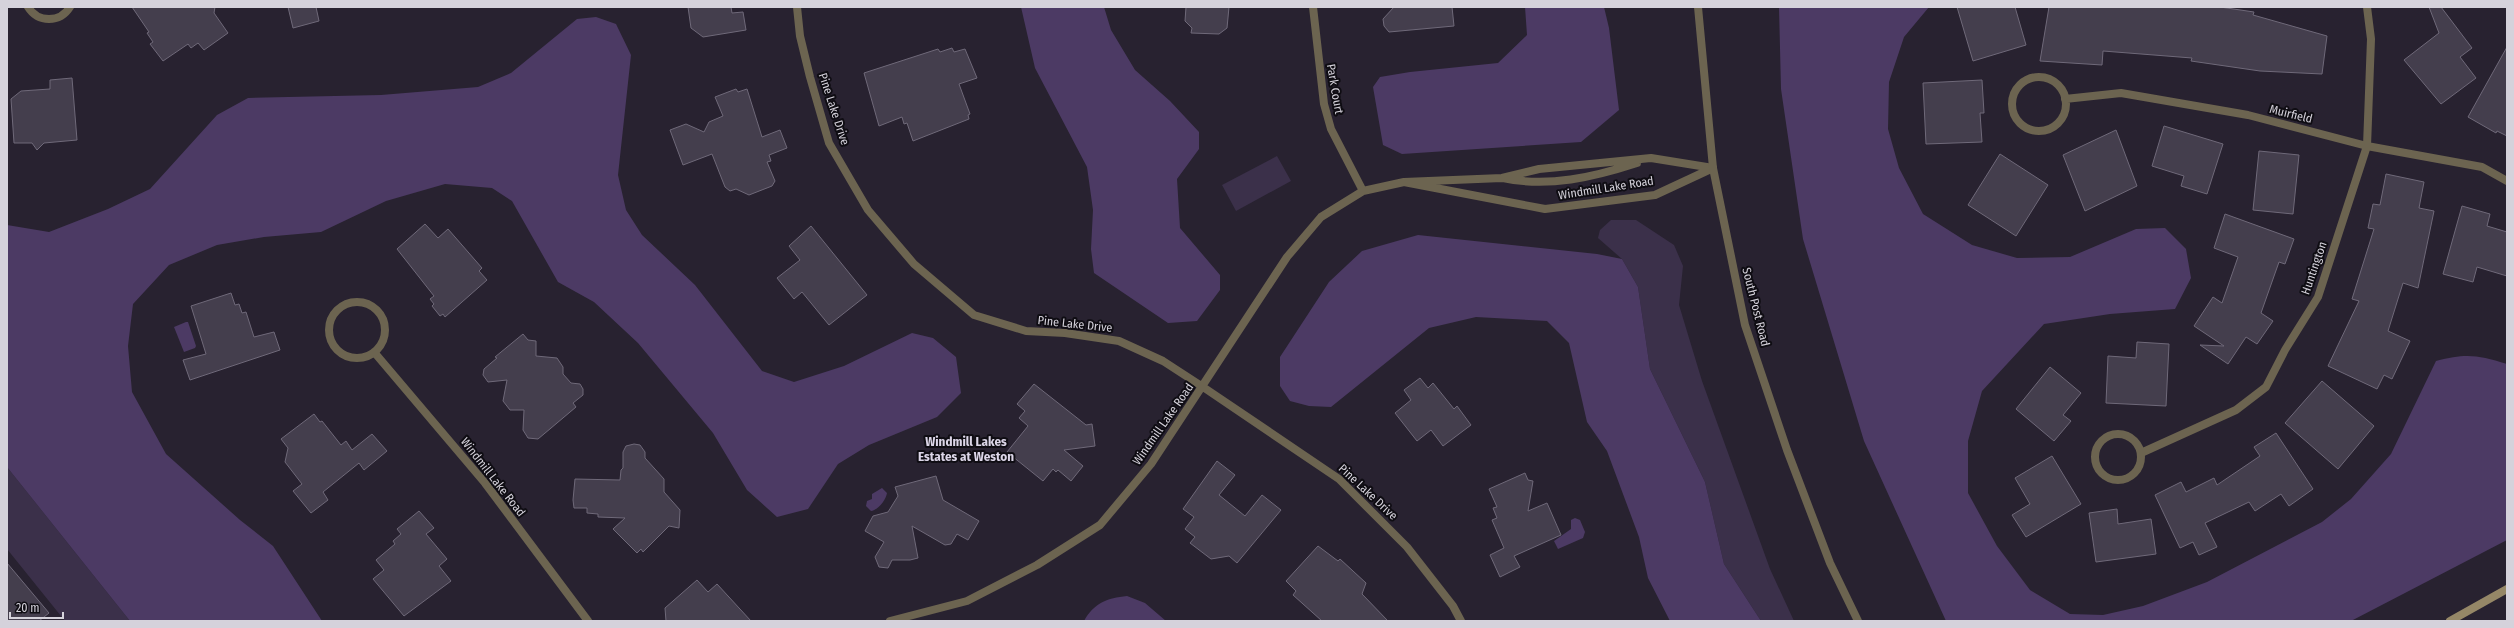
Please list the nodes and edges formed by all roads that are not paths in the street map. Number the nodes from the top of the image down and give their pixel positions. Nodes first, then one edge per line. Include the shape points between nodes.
1 (28, 7) edge
2 (70, 7) edge
3 (797, 7) edge
4 (1312, 7) edge
5 (1698, 7) edge
6 (2367, 7) edge
7 (2065, 99) junction
8 (2366, 146) junction
9 (1651, 158) junction
10 (1713, 168) junction
11 (1502, 178) junction
12 (2507, 181) edge
13 (1404, 182) junction
14 (1363, 191) junction
15 (374, 352) junction
16 (1203, 387) junction
17 (2140, 453) junction
18 (2507, 589) edge
19 (588, 621) edge
20 (890, 621) edge
21 (1461, 621) edge
22 (1858, 621) edge
23 (2450, 621) edge

1 - 2 street via 36,16 50,19 64,14
3 - 16 street, Pine Lake Drive via 800,36 829,143 868,210 914,264 974,315 1026,331 1065,333 1119,341 1163,361
4 - 14 street, Park Court via 1324,104 1331,129
5 - 10 street, South Post Road
6 - 8 street, Huntington via 2371,39
7 - 7 street via 2061,89 2054,82 2044,78 2033,78 2016,89 2012,99 2012,110 2024,127 2044,131 2054,127 2062,119
7 - 8 street, Muirfield via 2121,93 2248,116
8 - 12 street, Muirfield via 2482,167
8 - 17 street, Huntington via 2318,297 2285,350 2266,387 2236,410
9 - 10 street, Windmill Lake Road
9 - 11 street, Windmill Lake Road via 1539,169
9 - 11 street via 1598,176 1526,183
10 - 13 street, Windmill Lake Road via 1655,195 1546,209
10 - 22 street, South Post Road via 1745,325 1830,564
11 - 13 street, Windmill Lake Road
13 - 14 street, Windmill Lake Road
14 - 16 street, Windmill Lake Road via 1321,218 1287,257
15 - 15 street via 382,342 384,329 378,313 364,303 356,302 339,308 330,323 331,340 335,348 350,357 358,358
15 - 19 street, Windmill Lake Road via 485,483
16 - 20 street, Windmill Lake Road via 1151,464 1100,525 1037,565 967,602
16 - 21 street, Pine Lake Drive via 1339,479 1407,547 1453,606
17 - 17 street via 2131,438 2113,434 2098,443 2095,461 2104,476 2122,480 2137,470
18 - 23 main road

